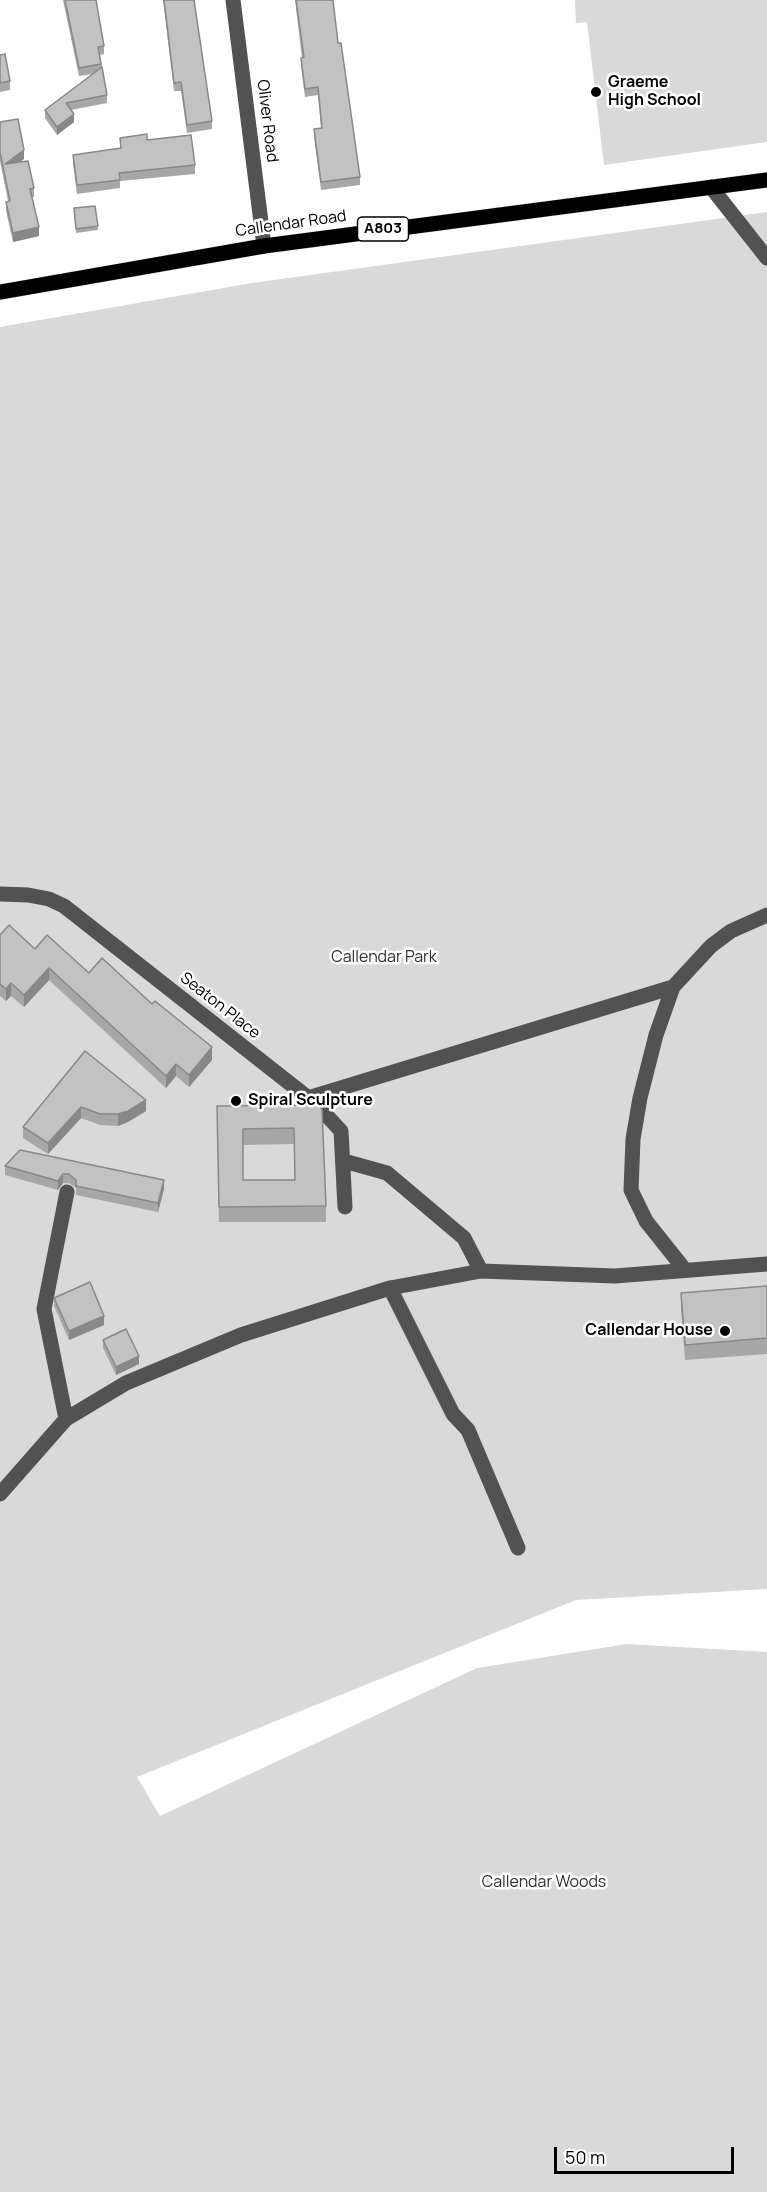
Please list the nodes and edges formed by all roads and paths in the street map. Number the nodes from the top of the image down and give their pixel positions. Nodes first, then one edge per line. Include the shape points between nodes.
1 (233, 0) edge
2 (767, 180) edge
3 (711, 187) junction
4 (264, 246) junction
5 (767, 258) edge
6 (0, 292) edge
7 (0, 894) edge
8 (767, 915) edge
9 (673, 987) junction
10 (308, 1098) junction
11 (344, 1161) junction
12 (67, 1192) dead end
13 (345, 1208) dead end
14 (767, 1264) edge
15 (685, 1270) junction
16 (481, 1271) junction
17 (390, 1288) junction
18 (66, 1419) junction
19 (0, 1494) edge
20 (518, 1548) dead end

1 - 4 street, Oliver Road
2 - 3 main road, Callendar Road / A803
3 - 4 main road, Callendar Road / A803
3 - 5 street
4 - 6 main road, Callendar Road / A803
7 - 10 street, Seaton Place via 28,895 64,906
8 - 9 street via 731,931 711,946
9 - 10 street
9 - 15 street via 640,1098 633,1139 631,1191 646,1221
10 - 11 street, Seaton Place via 341,1131
11 - 13 street, Seaton Place
11 - 16 street via 387,1173 464,1238
12 - 18 street via 44,1308
14 - 15 street
15 - 16 street via 615,1276
16 - 17 street
17 - 18 street via 241,1335 126,1383
17 - 20 street via 453,1414 468,1430
18 - 19 street

